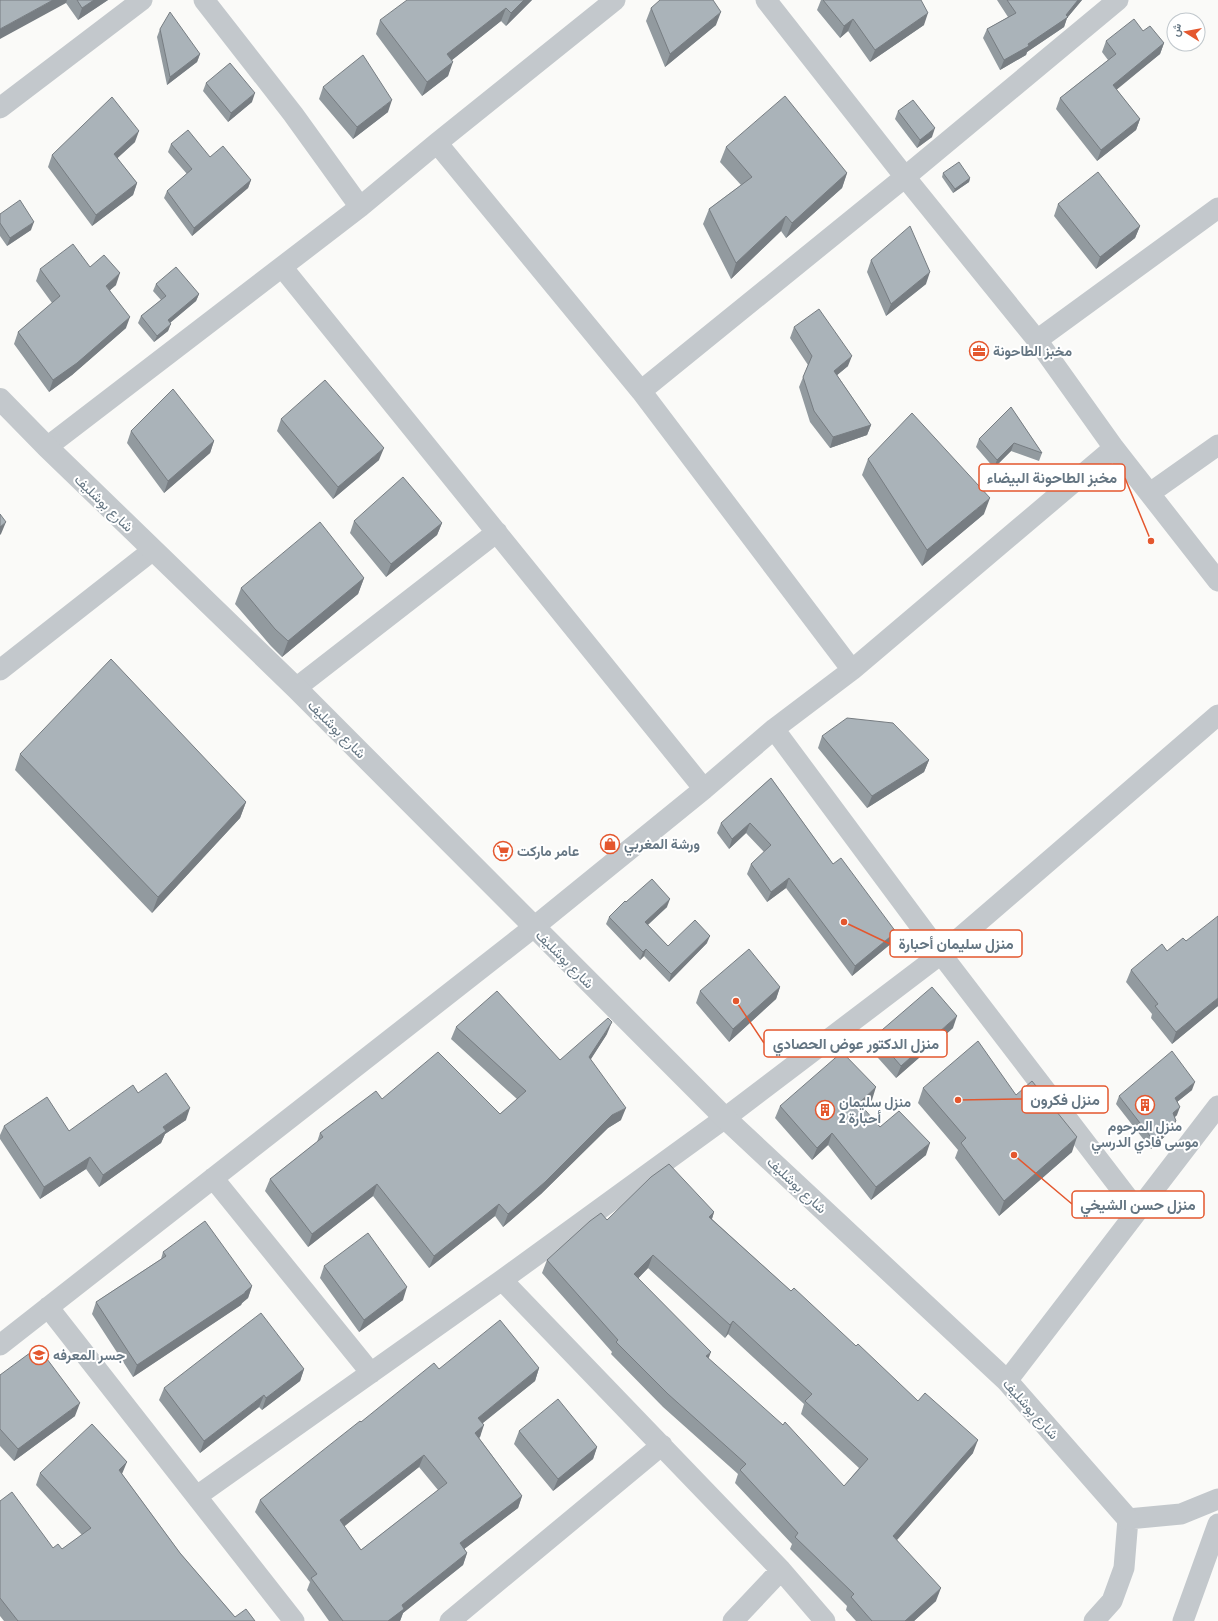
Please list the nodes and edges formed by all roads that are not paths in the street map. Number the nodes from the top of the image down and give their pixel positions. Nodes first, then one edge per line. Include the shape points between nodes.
1 (142, 0) edge
2 (204, 0) edge
3 (615, 0) edge
4 (766, 0) edge
5 (1118, 0) edge
6 (0, 108) edge
7 (437, 143) junction
8 (905, 177) junction
9 (360, 207) junction
10 (1218, 208) edge
11 (282, 268) junction
12 (1037, 340) junction
13 (642, 391) junction
14 (0, 399) edge
15 (1218, 445) edge
16 (47, 447) junction
17 (1114, 448) junction
18 (1150, 493) junction
19 (496, 532) junction
20 (153, 550) junction
21 (1218, 581) edge
22 (0, 670) edge
23 (852, 670) junction
24 (296, 688) junction
25 (1218, 715) edge
26 (774, 730) junction
27 (704, 789) junction
28 (534, 927) junction
29 (940, 954) junction
30 (1218, 1106) edge
31 (725, 1118) junction
32 (212, 1178) junction
33 (1137, 1210) junction
34 (502, 1280) junction
35 (48, 1307) junction
36 (0, 1345) edge
37 (371, 1373) junction
38 (1007, 1381) junction
39 (662, 1445) junction
40 (197, 1496) junction
41 (1218, 1499) edge
42 (1128, 1520) junction
43 (1218, 1524) edge
44 (781, 1570) junction
45 (294, 1621) edge
46 (450, 1621) edge
47 (733, 1621) edge
48 (825, 1621) edge
49 (1094, 1621) edge
50 (1183, 1621) edge

1 - 6 street
2 - 9 street via 293,114
3 - 7 street
4 - 8 street
5 - 8 street
7 - 9 street
7 - 13 street
8 - 12 street
8 - 13 street
9 - 11 street
10 - 12 street
11 - 16 street
11 - 19 street
12 - 17 street
13 - 23 street
14 - 16 street, شارع بوشليف
15 - 18 street
16 - 20 street, شارع بوشليف
17 - 18 street
17 - 23 street
18 - 21 street
19 - 24 street
19 - 27 street
20 - 22 street
20 - 24 street, شارع بوشليف
23 - 26 street
24 - 28 street, شارع بوشليف
25 - 29 street
26 - 27 street
26 - 29 street
27 - 28 street
28 - 31 street, شارع بوشليف
28 - 32 street
29 - 31 street
29 - 33 street
30 - 33 street
31 - 34 street
31 - 38 street, شارع بوشليف
32 - 35 street
32 - 37 street
33 - 38 street
34 - 37 street
34 - 39 street
35 - 36 street
35 - 40 street
37 - 40 street
38 - 42 street, شارع بوشليف
39 - 44 street
39 - 46 street
40 - 45 street
41 - 42 street via 1181,1514
42 - 49 street via 1124,1568 1112,1601
43 - 50 street
44 - 47 street
44 - 48 street

